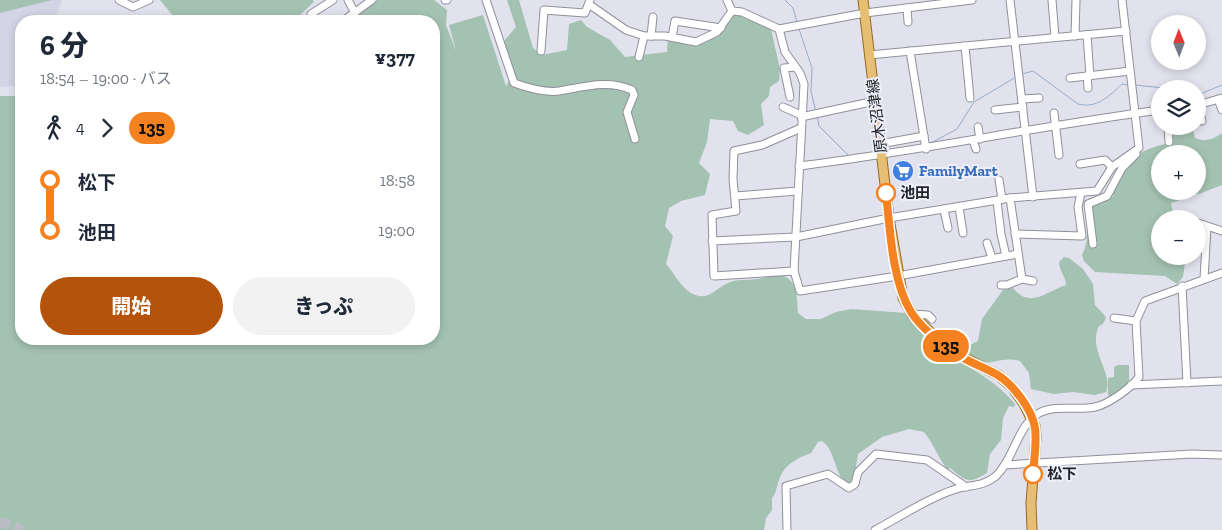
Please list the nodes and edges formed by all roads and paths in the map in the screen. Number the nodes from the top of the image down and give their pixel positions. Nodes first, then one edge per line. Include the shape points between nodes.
1 (119, 0) edge
2 (149, 0) edge
3 (333, 0) edge
4 (343, 0) edge
5 (372, 0) edge
6 (486, 0) edge
7 (727, 0) edge
8 (863, 0) edge
9 (902, 0) edge
10 (972, 0) edge
11 (1010, 0) edge
12 (1052, 0) edge
13 (1076, 0) edge
14 (1122, 0) edge
15 (590, 2) edge
16 (351, 6) edge
17 (906, 8) junction
18 (732, 11) junction
19 (865, 13) junction
20 (311, 15) edge
21 (653, 17) dead end
22 (908, 22) dead end
23 (721, 28) junction
24 (779, 29) junction
25 (1126, 31) junction
26 (1087, 35) junction
27 (648, 36) junction
28 (1075, 36) junction
29 (672, 37) junction
30 (1055, 38) junction
31 (1015, 41) junction
32 (965, 46) junction
33 (541, 50) dead end
34 (910, 51) junction
35 (869, 54) junction
36 (639, 57) dead end
37 (795, 67) junction
38 (1130, 71) junction
39 (1088, 76) junction
40 (1070, 78) dead end
41 (1088, 88) dead end
42 (790, 97) dead end
43 (970, 98) dead end
44 (1039, 98) dead end
45 (1220, 99) edge
46 (875, 101) junction
47 (1022, 103) junction
48 (1206, 103) edge
49 (783, 107) dead end
50 (995, 110) dead end
51 (1222, 110) edge
52 (1151, 111) edge
53 (1054, 112) dead end
54 (1135, 114) junction
55 (801, 116) junction
56 (1054, 125) junction
57 (978, 127) dead end
58 (801, 128) junction
59 (1025, 130) junction
60 (1169, 135) edge
61 (635, 139) dead end
62 (976, 139) junction
63 (1169, 142) dead end
64 (925, 143) junction
65 (1139, 148) junction
66 (976, 150) dead end
67 (881, 151) junction
68 (1059, 154) dead end
69 (1080, 164) dead end
70 (799, 166) junction
71 (1112, 166) junction
72 (999, 180) dead end
73 (798, 191) junction
74 (1081, 193) junction
75 (735, 196) junction
76 (1033, 197) junction
77 (1003, 199) junction
78 (959, 207) junction
79 (944, 210) junction
80 (889, 218) junction
81 (1207, 227) joint
82 (948, 228) dead end
83 (1222, 231) edge
84 (963, 234) dead end
85 (1015, 234) junction
86 (796, 236) junction
87 (712, 241) junction
88 (987, 243) dead end
89 (1093, 244) dead end
90 (1018, 254) junction
91 (1006, 256) junction
92 (992, 258) junction
93 (794, 271) junction
94 (1222, 273) edge
95 (898, 276) junction
96 (1022, 279) junction
97 (1204, 279) junction
98 (1033, 281) dead end
99 (1001, 285) dead end
100 (1182, 286) junction
101 (912, 314) junction
102 (1114, 318) dead end
103 (932, 319) dead end
104 (1136, 321) junction
105 (1222, 381) edge
106 (1188, 383) junction
107 (1131, 385) junction
108 (1032, 419) junction
109 (1222, 455) edge
110 (1034, 463) junction
111 (1005, 464) junction
112 (966, 487) junction
113 (787, 530) edge
114 (875, 530) edge
115 (1032, 530) edge

1 - 2 street via 133,7
3 - 20 street
4 - 16 street
5 - 16 street
6 - 61 street via 514,83 531,89 558,91 589,84 623,86 632,90 634,95 627,116
7 - 18 street
8 - 19 main road, 原木沼津線
9 - 17 street
10 - 17 street
11 - 31 street
12 - 30 street
13 - 28 street
14 - 25 street
15 - 27 street via 626,30
15 - 33 street via 585,13 544,10
17 - 19 street
17 - 22 street
18 - 23 street
18 - 24 street via 742,12
19 - 24 street
19 - 35 main road, 原木沼津線
21 - 27 street
23 - 29 street via 696,42
23 - 29 street via 675,21
24 - 37 street
25 - 26 street
25 - 38 street
26 - 28 street
26 - 39 street
27 - 29 street
27 - 36 street
28 - 30 street
30 - 31 street
31 - 32 street
31 - 47 street
32 - 34 street
32 - 43 street
34 - 35 street
34 - 64 street
35 - 46 main road, 原木沼津線
37 - 42 street via 784,68
37 - 55 street via 804,84
38 - 39 street
38 - 54 street
39 - 40 street
39 - 41 street
44 - 47 street
45 - 48 street
45 - 51 street
46 - 55 street
46 - 67 main road, 原木沼津線
47 - 50 street
47 - 59 street
49 - 55 street
52 - 54 street
53 - 56 street
54 - 56 street
54 - 65 street
55 - 58 street
56 - 59 street
56 - 68 street
57 - 62 street
58 - 70 street
58 - 75 street via 762,145 734,151
59 - 62 street
59 - 76 street
60 - 63 street
62 - 64 street
62 - 66 street
64 - 67 street
64 - 67 street
65 - 71 street
65 - 89 street via 1122,168 1107,196 1088,204
67 - 70 street
67 - 80 main road, 原木沼津線
69 - 71 street via 1105,160
70 - 73 street
71 - 74 street via 1097,191
72 - 77 street
73 - 75 street
73 - 86 street
74 - 76 street
74 - 85 street via 1078,208 1082,236
75 - 87 street via 736,212 712,215
76 - 77 street
77 - 78 street
77 - 85 street
77 - 91 street via 1001,234
78 - 79 street
78 - 84 street
79 - 80 street
79 - 82 street
80 - 86 street
80 - 95 main road, 原木沼津線
81 - 83 street
81 - 97 street
85 - 90 street
86 - 87 street
86 - 93 street
87 - 93 street via 714,276
88 - 92 street
90 - 91 street
90 - 96 street
91 - 92 street
92 - 95 street
93 - 95 street via 800,291
94 - 97 street
95 - 101 main road, 原木沼津線 via 903,298
96 - 98 street
96 - 99 street
97 - 100 street
100 - 104 street via 1145,301
100 - 106 street
101 - 103 street via 928,315
101 - 108 main road, 原木沼津線 via 953,352 998,375 1012,387
102 - 104 street
104 - 107 street via 1140,374
105 - 106 street
106 - 107 street
107 - 108 street via 1097,407 1048,410
108 - 110 main road, 原木沼津線 via 1036,437
108 - 111 street
109 - 110 street
110 - 111 street
110 - 115 main road, 原木沼津線
111 - 112 street via 989,481
112 - 113 street via 931,462 908,456 876,454 858,472 855,484 850,488 830,471 799,479 785,488
112 - 114 street via 952,490

